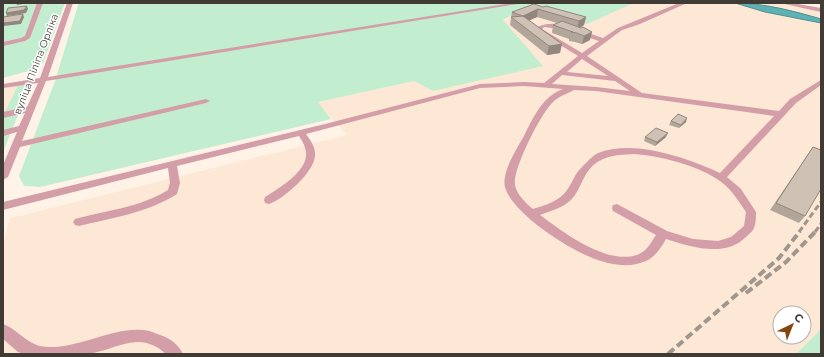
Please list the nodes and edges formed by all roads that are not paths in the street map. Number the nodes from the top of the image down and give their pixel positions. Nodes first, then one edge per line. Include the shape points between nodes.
1 (40, 3) edge
2 (70, 3) edge
3 (521, 3) edge
4 (684, 3) edge
5 (783, 3) edge
6 (821, 10) edge
7 (603, 40) junction
8 (3, 44) edge
9 (582, 56) junction
10 (561, 73) junction
11 (43, 79) junction
12 (616, 79) junction
13 (821, 82) edge
14 (546, 85) junction
15 (3, 86) edge
16 (578, 88) junction
17 (641, 95) junction
18 (206, 101) dead end
19 (31, 109) junction
20 (3, 114) edge
21 (780, 114) junction
22 (23, 128) junction
23 (301, 132) junction
24 (3, 133) edge
25 (16, 145) junction
26 (172, 164) junction
27 (3, 175) edge
28 (721, 177) junction
29 (269, 200) dead end
30 (3, 206) edge
31 (618, 208) dead end
32 (532, 214) junction
33 (79, 222) dead end
34 (663, 234) junction
35 (3, 330) edge
36 (176, 354) edge

1 - 8 street via 28,37
2 - 11 street, вуліца Піліпа Орліка
3 - 11 street
4 - 7 street via 620,29
5 - 6 street
7 - 9 street
7 - 9 street via 555,25 543,24 538,29
9 - 10 street
9 - 12 street
10 - 12 street
10 - 14 street
11 - 15 street
11 - 19 street, вуліца Піліпа Орліка
12 - 17 street
13 - 21 street via 793,101
14 - 16 street
14 - 23 street via 480,86
16 - 17 street
16 - 32 street via 554,96 544,105 510,174 510,186
17 - 21 street
18 - 25 street
19 - 20 street
19 - 22 street, вуліца Піліпа Орліка
21 - 28 street
22 - 24 street
22 - 25 street, вуліца Піліпа Орліка
23 - 26 street
23 - 29 street via 310,147 312,157 298,177
25 - 27 street, вуліца Піліпа Орліка
26 - 30 street
26 - 33 street via 175,183 173,192 164,199
28 - 32 street via 688,162 655,153 609,153 600,156 584,169 570,194 559,203
28 - 34 street via 737,191 751,212 749,227 735,241 718,245 693,243
31 - 34 street
32 - 34 street via 580,248 602,257 626,261 640,259 652,250
35 - 36 street via 23,347 48,354 80,350 124,337 143,336 164,343

